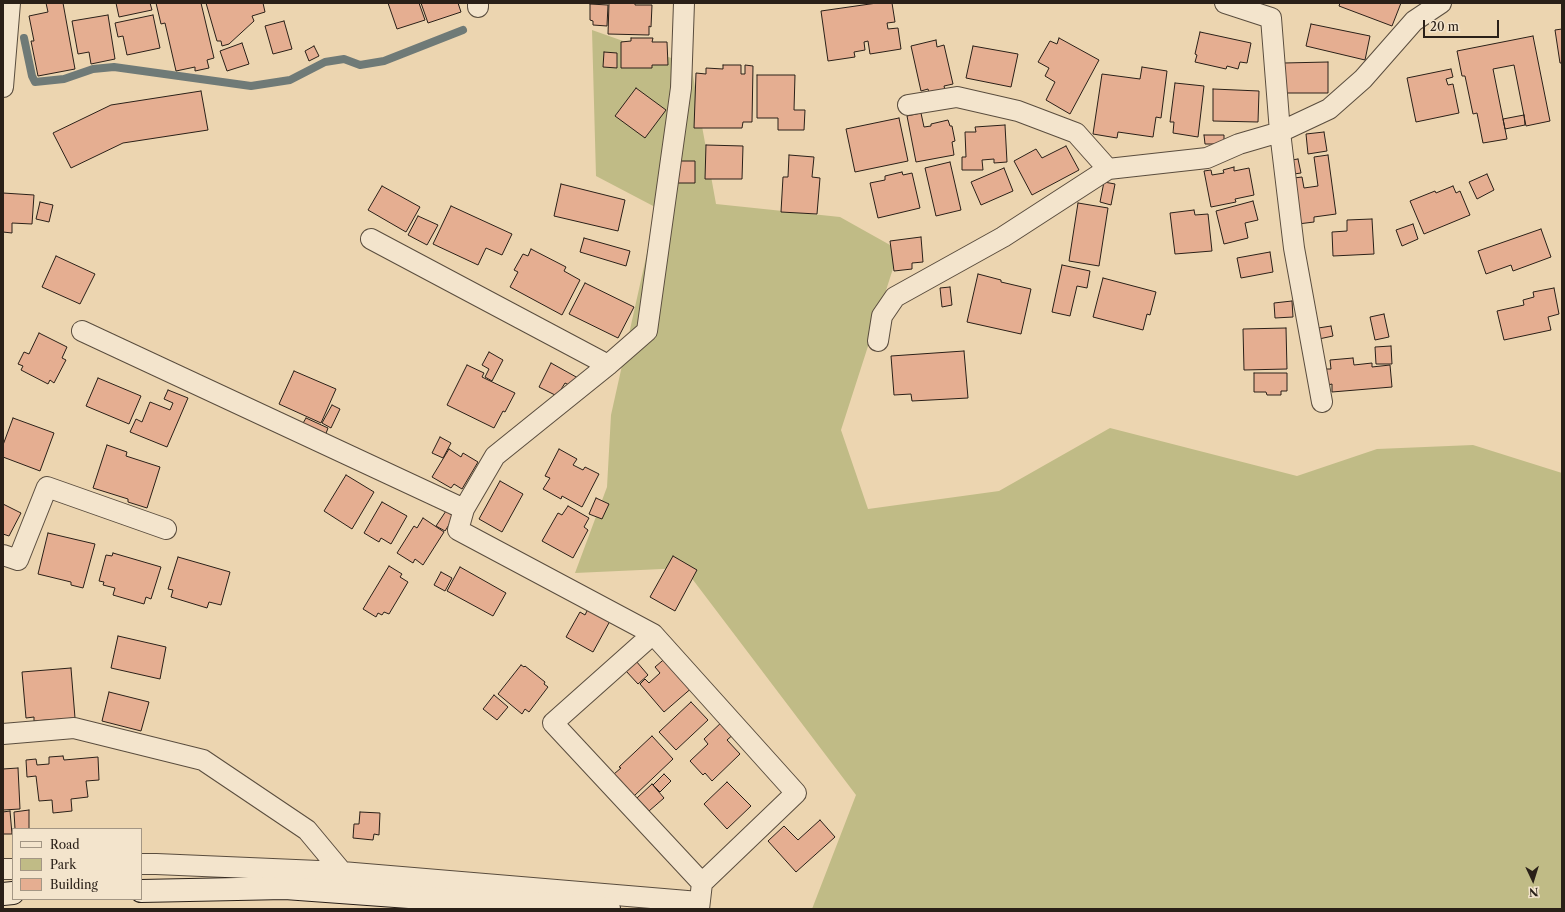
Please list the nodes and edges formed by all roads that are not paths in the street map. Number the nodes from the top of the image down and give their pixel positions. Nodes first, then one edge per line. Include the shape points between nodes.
1 (10, 3) edge
2 (684, 3) edge
3 (1225, 3) edge
4 (1441, 3) edge
5 (3, 87) edge
6 (908, 105) dead end
7 (1280, 132) junction
8 (1108, 169) junction
9 (371, 239) dead end
10 (82, 331) dead end
11 (878, 341) dead end
12 (608, 365) junction
13 (1322, 402) dead end
14 (464, 509) junction
15 (166, 529) dead end
16 (3, 555) edge
17 (653, 634) junction
18 (3, 734) edge
19 (142, 864) edge
20 (342, 872) junction
21 (142, 891) edge
22 (700, 898) edge
23 (609, 909) edge

1 - 5 street
2 - 12 street via 681,88 647,332
3 - 7 street via 1271,18
4 - 7 street via 1414,21 1363,80 1329,109
6 - 8 street via 957,97 1018,111 1076,133
7 - 8 street via 1239,144 1207,158
7 - 13 street via 1294,248
8 - 11 street via 1004,237 895,297 882,316
9 - 12 street
10 - 14 street
12 - 14 street via 495,456
14 - 17 street via 458,530
15 - 16 street via 47,487 18,560
17 - 22 street via 796,793
17 - 22 street via 553,723
18 - 20 street via 74,728 203,760 307,830
19 - 20 street
20 - 22 street
21 - 23 street via 285,888

